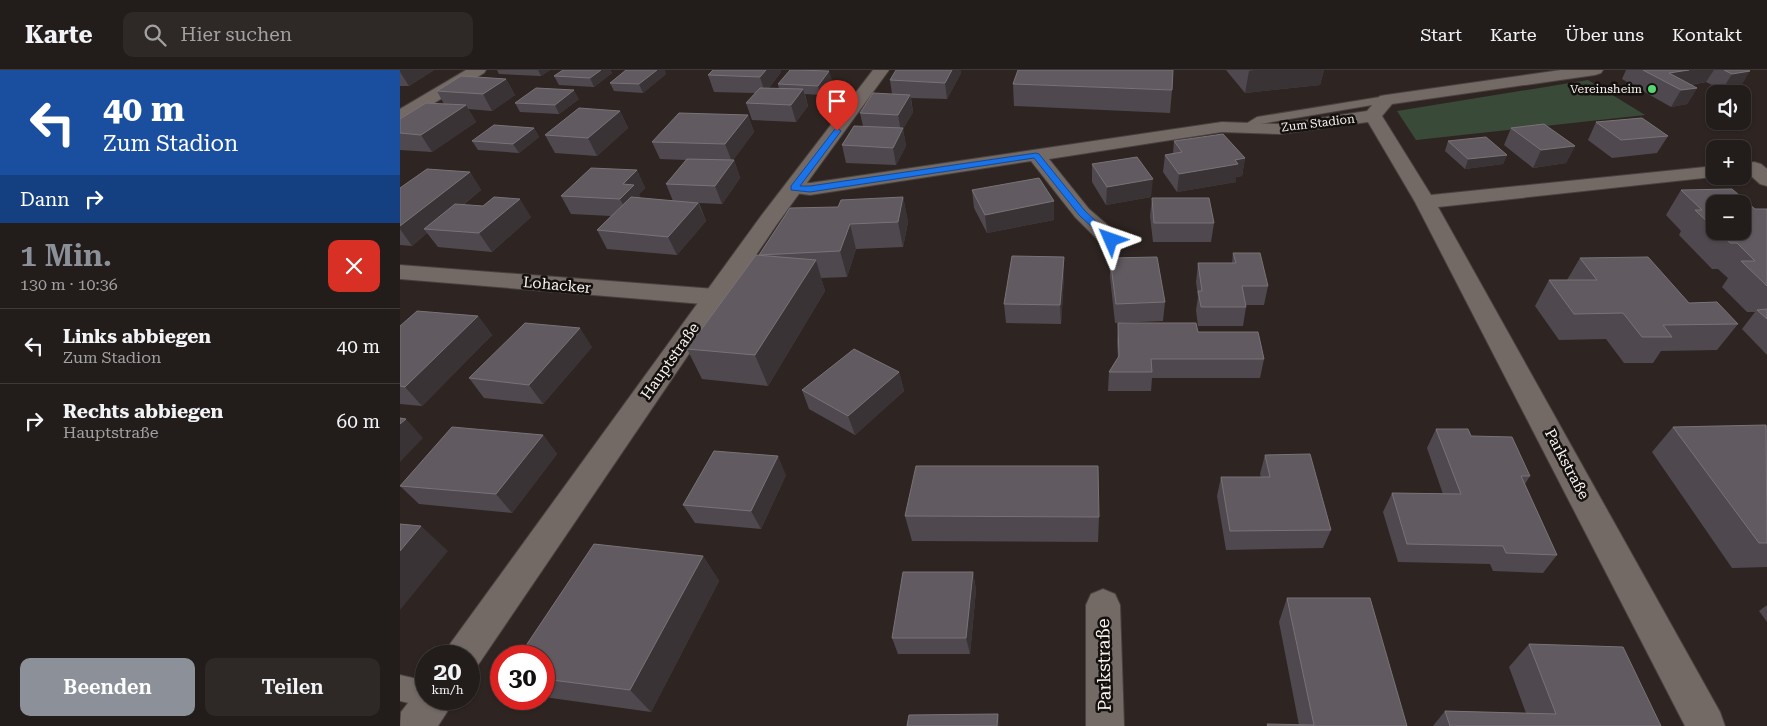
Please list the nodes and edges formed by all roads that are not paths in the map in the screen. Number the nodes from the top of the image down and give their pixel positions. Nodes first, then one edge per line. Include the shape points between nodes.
1 (478, 70) edge
2 (881, 70) edge
3 (1593, 70) edge
4 (1379, 108) junction
5 (400, 116) edge
6 (1036, 155) junction
7 (1706, 173) edge
8 (794, 188) junction
9 (1425, 202) junction
10 (1111, 240) dead end
11 (400, 272) edge
12 (715, 297) junction
13 (1103, 605) dead end
14 (472, 645) edge
15 (400, 688) edge
16 (415, 691) edge
17 (426, 710) edge
18 (415, 726) edge
19 (1105, 726) edge
20 (1706, 726) edge

1 - 5 street
2 - 8 street, Hauptstraße
3 - 4 street, Zum Stadion
4 - 6 street, Zum Stadion via 1280,128 1222,127
4 - 9 street, Parkstraße
6 - 8 street, Zum Stadion via 810,189
6 - 10 street via 1082,213
7 - 9 street
8 - 12 street, Hauptstraße
9 - 20 street, Parkstraße
11 - 12 street, Lohacker
12 - 14 street, Hauptstraße
13 - 19 street, Parkstraße
15 - 16 lane
17 - 18 street

